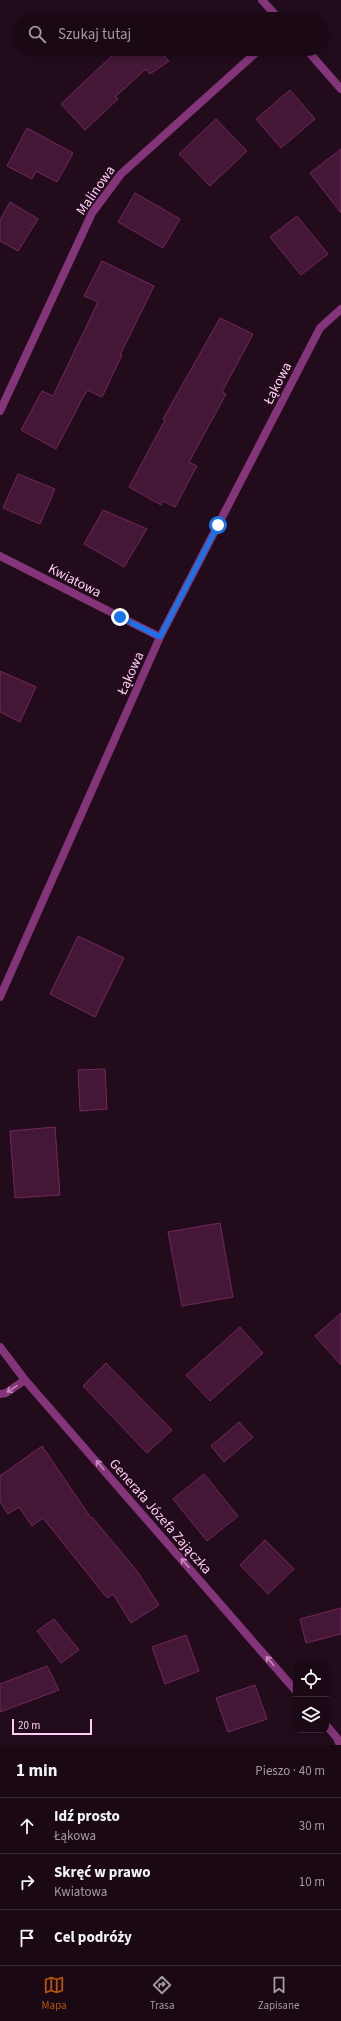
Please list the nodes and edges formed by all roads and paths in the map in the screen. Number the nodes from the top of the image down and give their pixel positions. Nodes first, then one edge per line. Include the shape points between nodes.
1 (262, 0) edge
2 (273, 12) edge
3 (252, 56) edge
4 (312, 56) edge
5 (341, 89) edge
6 (341, 309) edge
7 (0, 411) edge
8 (0, 556) edge
9 (160, 637) junction
10 (0, 997) edge
11 (0, 1348) edge
12 (25, 1380) junction
13 (0, 1394) edge
14 (293, 1688) edge
15 (329, 1729) edge
16 (340, 1745) edge

1 - 2 street
3 - 7 street, Malinowa via 121,174 92,213
4 - 5 street
6 - 9 street, Łąkowa via 320,328
8 - 9 street, Kwiatowa
9 - 10 street, Łąkowa
11 - 12 street
12 -> 13 street via 6,1393
14 -> 12 street, Generała Józefa Zajączka
15 - 16 street

